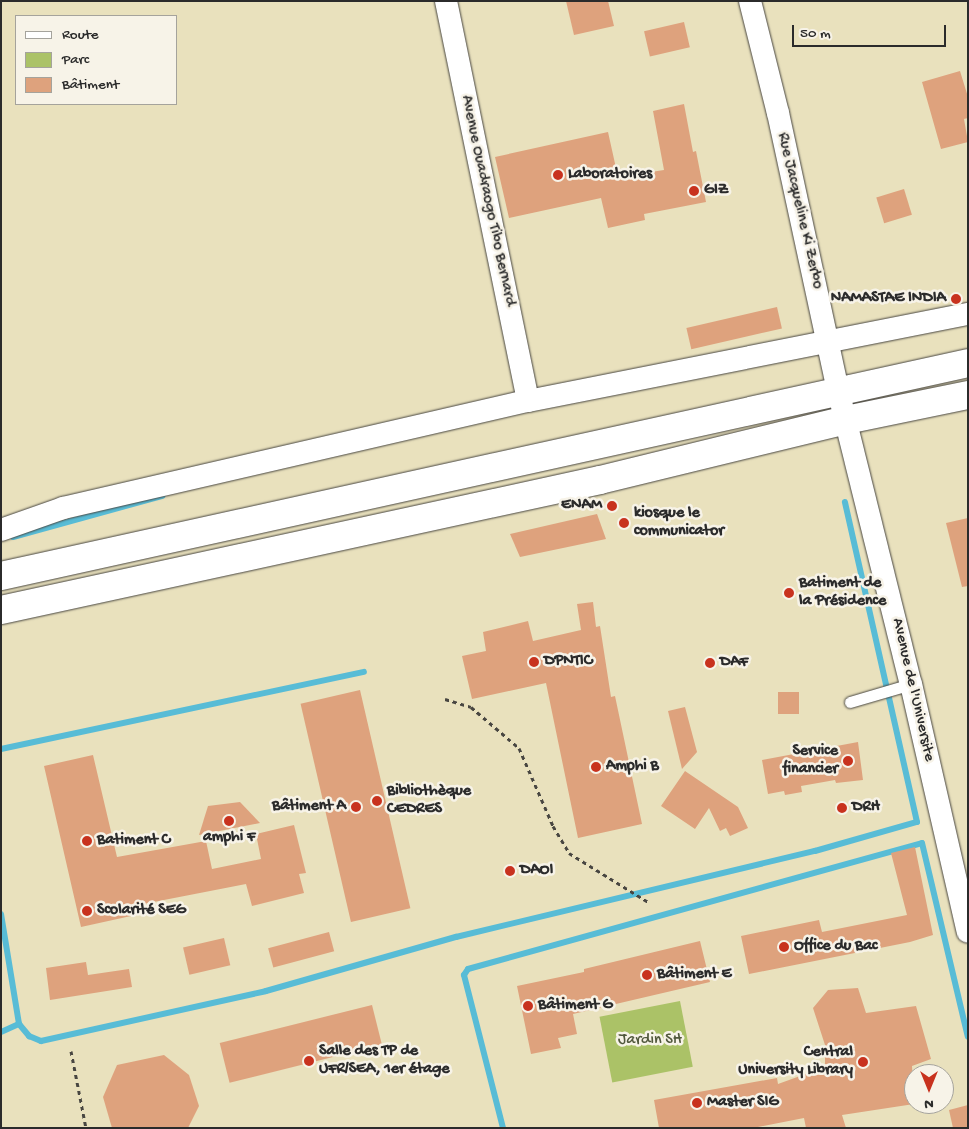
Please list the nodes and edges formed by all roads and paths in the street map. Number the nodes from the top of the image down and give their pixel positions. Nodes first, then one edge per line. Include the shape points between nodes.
1 (446, 1) edge
2 (750, 1) edge
3 (968, 314) edge
4 (828, 340) junction
5 (968, 363) edge
6 (838, 390) junction
7 (968, 394) edge
8 (528, 401) junction
9 (846, 420) junction
10 (1, 530) edge
11 (1, 576) edge
12 (1, 610) edge
13 (912, 684) junction
14 (445, 699) dead end
15 (850, 702) dead end
16 (650, 903) dead end
17 (968, 932) edge
18 (71, 1051) dead end
19 (86, 1128) edge

1 - 8 street, Avenue Ouadraogo Tibo Bernard
2 - 4 street, Rue Jacqueline Ki Zerbo
3 - 4 street
4 - 6 street, Rue Jacqueline Ki Zerbo
4 - 8 street
5 - 6 main road
6 - 9 street, Rue Jacqueline Ki Zerbo
6 - 11 main road
7 - 9 main road
8 - 10 street via 63,508
9 - 12 main road via 600,480
9 - 13 street, Avenue de l'Universite
13 - 15 lane
13 - 17 street, Avenue de l'Universite
14 - 16 path via 472,707 519,748 568,853
18 - 19 path

